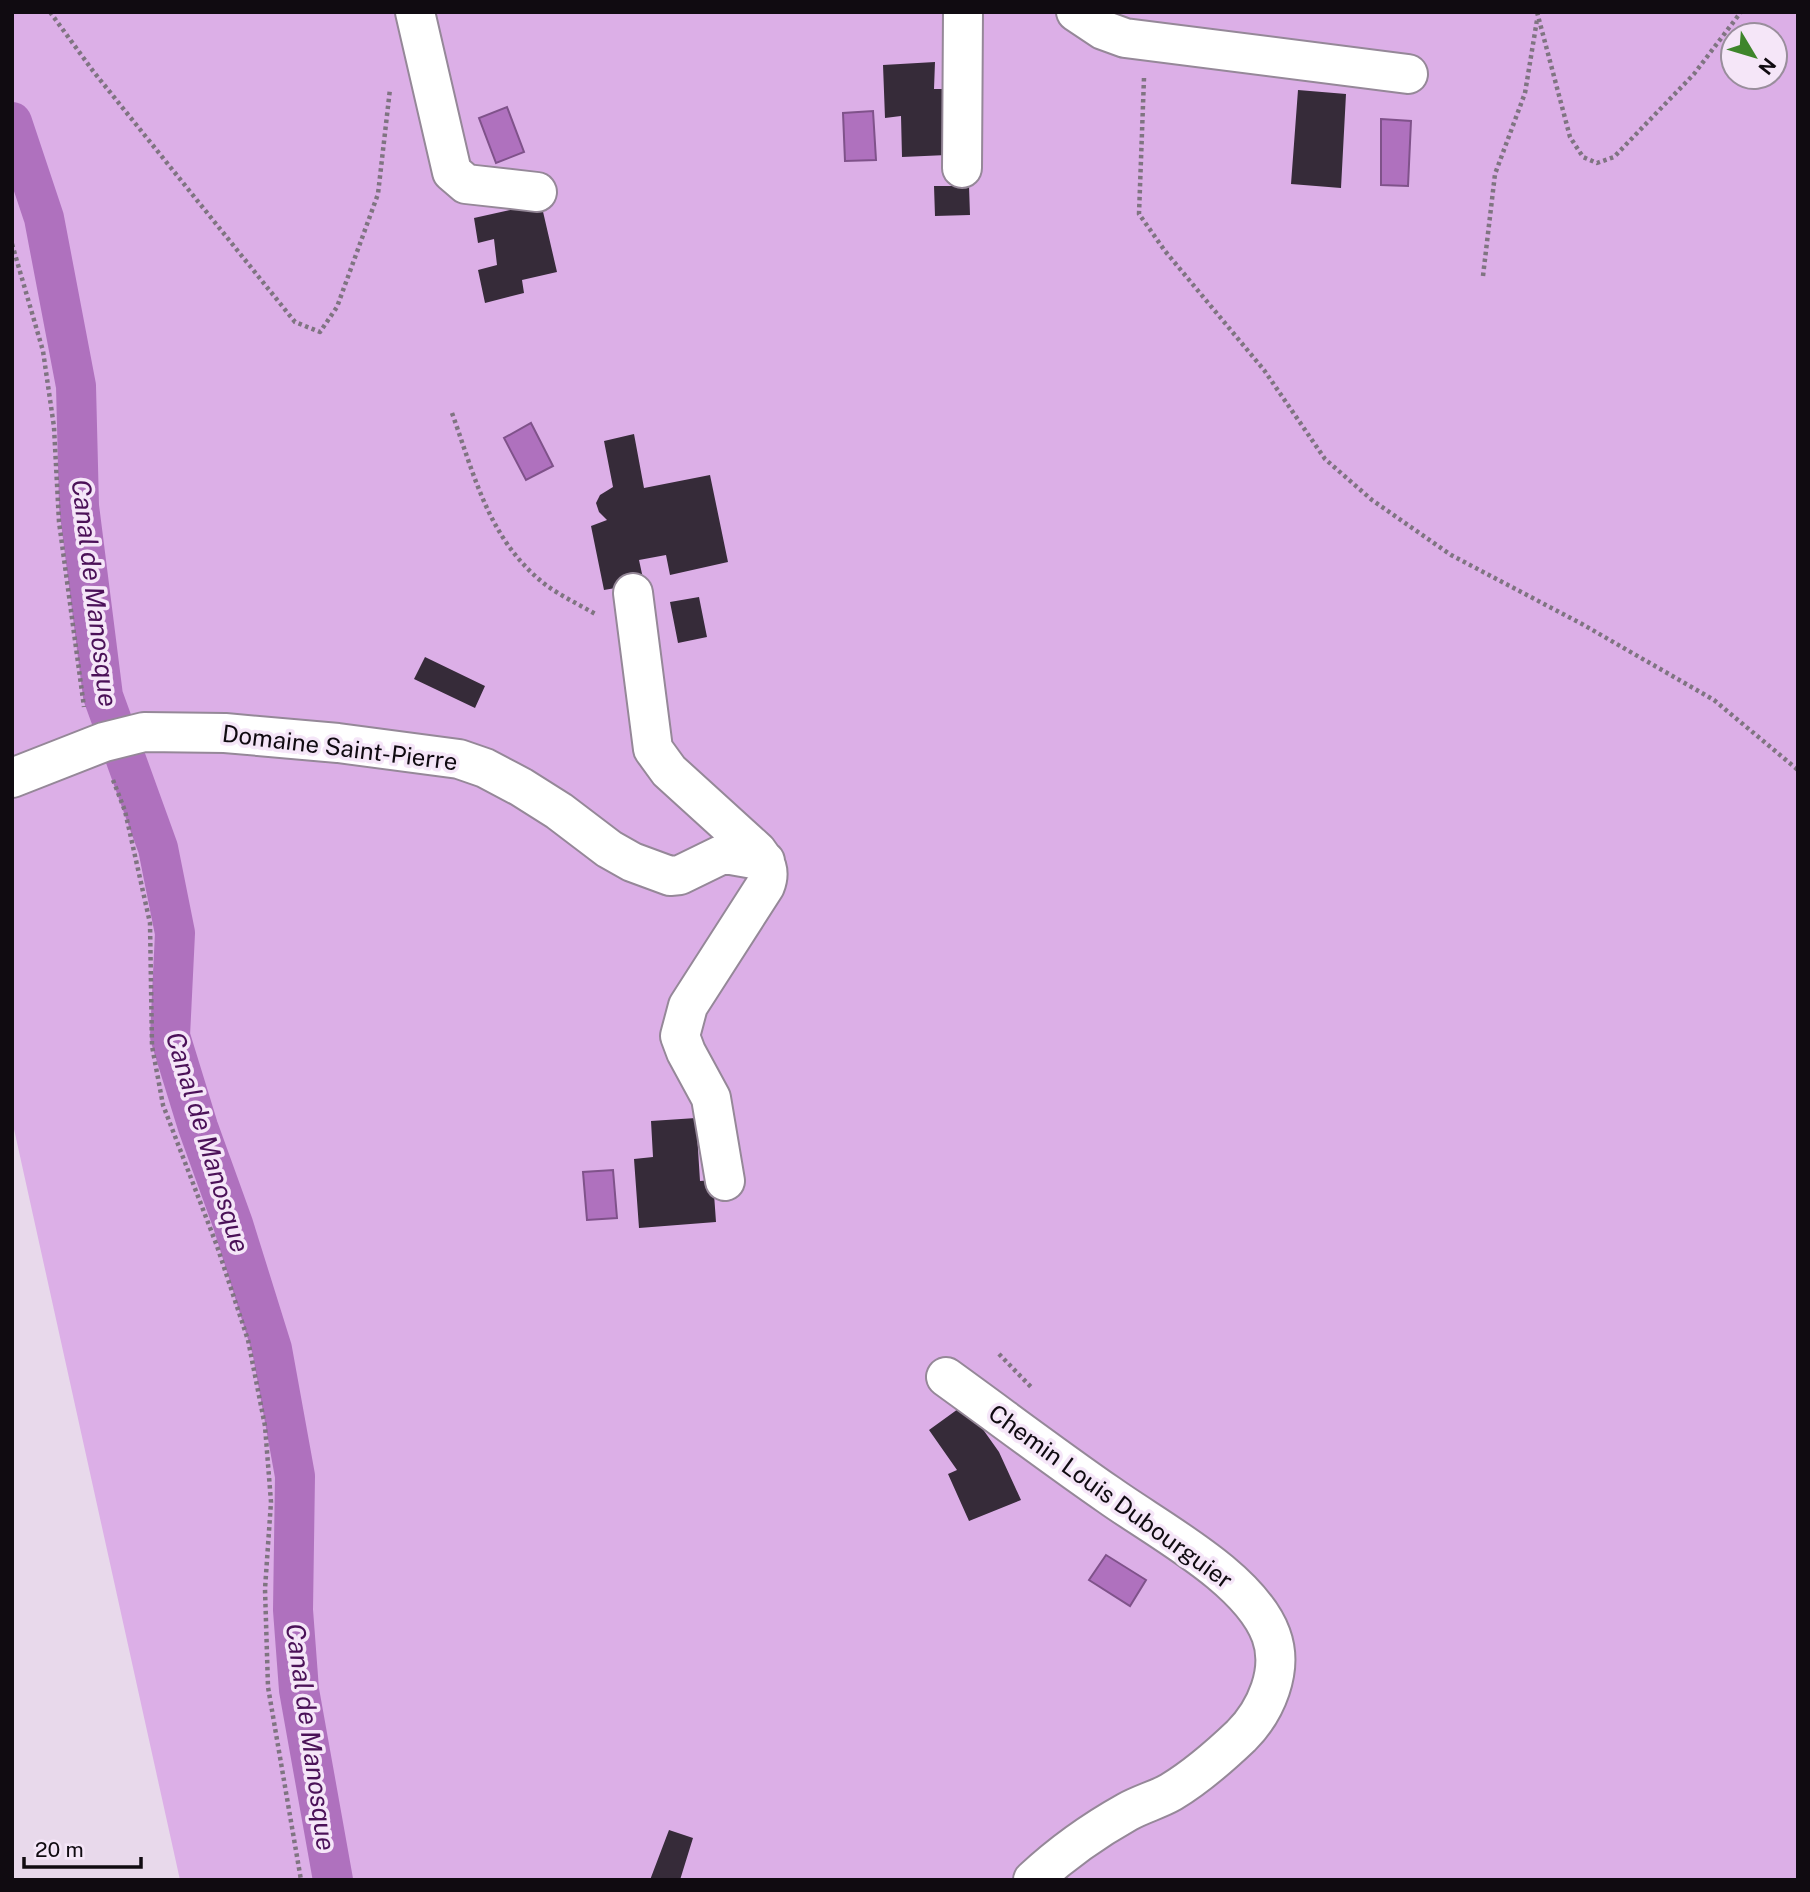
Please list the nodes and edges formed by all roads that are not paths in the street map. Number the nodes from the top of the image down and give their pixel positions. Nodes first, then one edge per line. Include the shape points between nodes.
1 (415, 12) edge
2 (963, 12) edge
3 (1076, 12) edge
4 (1408, 74) dead end
5 (962, 168) dead end
6 (537, 192) dead end
7 (634, 593) dead end
8 (12, 778) edge
9 (765, 861) junction
10 (725, 1181) dead end
11 (946, 1377) dead end
12 (1033, 1880) edge

1 - 6 street via 452,172 466,184
2 - 5 street
3 - 4 street via 1103,30 1146,42
7 - 9 street via 653,748 669,771
8 - 9 street, Domaine Saint-Pierre via 144,732 225,733 338,743 460,759 485,768 521,787 609,849 655,872 680,875 716,856
9 - 10 street via 769,874 765,886 688,1006 680,1036 711,1098
11 - 12 street, Chemin Louis Dubourguier via 1230,1579 1262,1617 1275,1651 1274,1675 1265,1702 1240,1737 1183,1784 1099,1828

